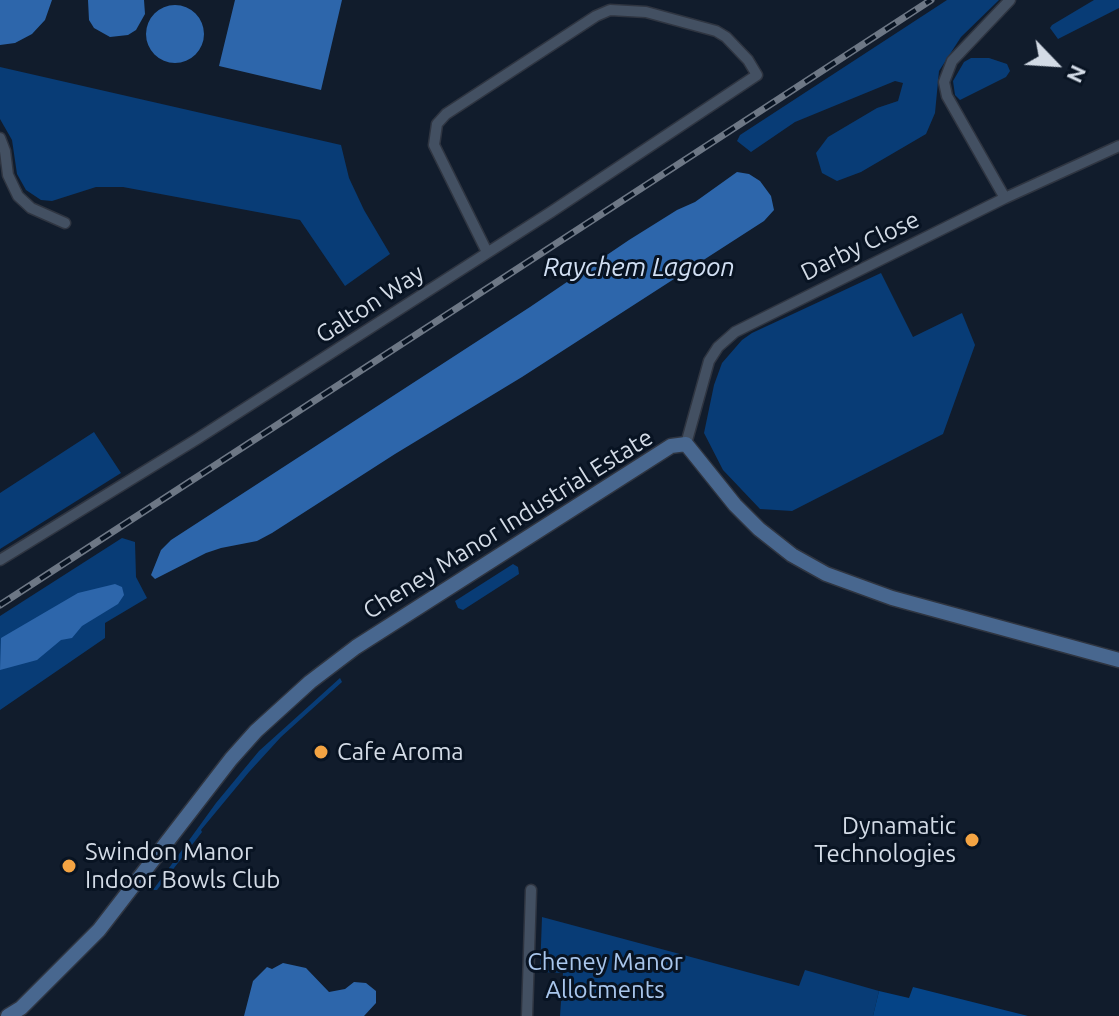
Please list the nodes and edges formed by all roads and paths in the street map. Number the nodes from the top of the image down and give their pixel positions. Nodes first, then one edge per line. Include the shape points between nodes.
1 (1010, 0) edge
2 (0, 138) edge
3 (1119, 146) edge
4 (1005, 198) junction
5 (65, 223) dead end
6 (487, 252) junction
7 (686, 444) junction
8 (0, 560) edge
9 (1119, 660) edge
10 (531, 890) dead end
11 (14, 1014) edge
12 (527, 1016) edge

1 - 4 street via 952,61 944,82
2 - 5 street via 18,196
3 - 4 street, Darby Close
4 - 7 street, Darby Close via 728,337 709,361
6 - 6 street, Galton Way via 434,145 437,124 446,114 610,10 694,23 726,37 748,60 757,75
6 - 8 street, Galton Way
7 - 9 street, Cheney Manor Industrial Estate via 747,518 783,549 826,574 892,598
7 - 11 street, Cheney Manor Industrial Estate via 664,449 310,682 248,740 115,911
10 - 12 street

